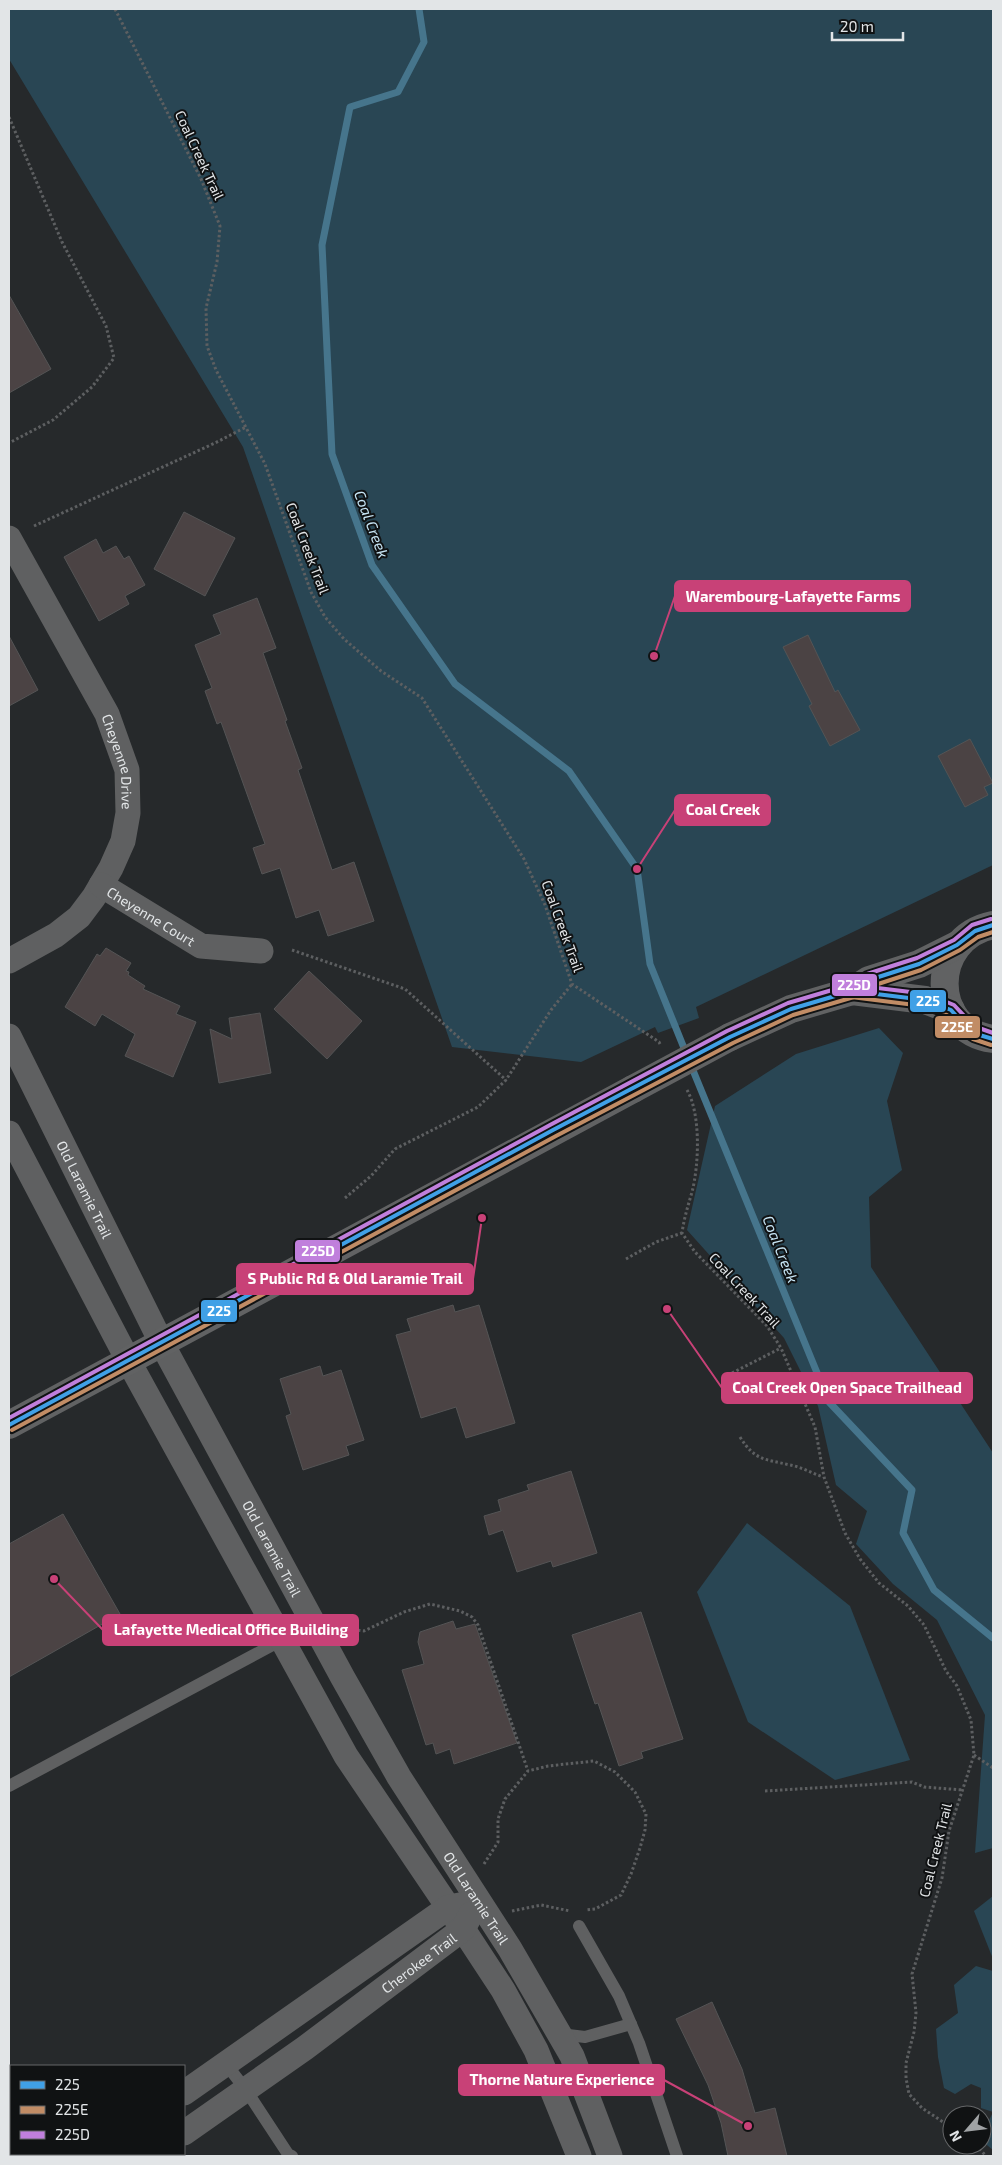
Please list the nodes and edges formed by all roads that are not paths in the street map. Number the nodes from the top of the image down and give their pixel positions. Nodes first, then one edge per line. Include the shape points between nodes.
1 (9, 538) edge
2 (101, 885) junction
3 (993, 925) edge
4 (957, 945) junction
5 (261, 951) dead end
6 (9, 961) edge
7 (852, 991) junction
8 (951, 1010) junction
9 (9, 1036) edge
10 (993, 1039) edge
11 (9, 1133) edge
12 (162, 1344) junction
13 (129, 1362) junction
14 (9, 1425) edge
15 (282, 1640) junction
16 (9, 1786) edge
17 (478, 1901) junction
18 (449, 1907) junction
19 (579, 1926) dead end
20 (463, 1929) junction
21 (631, 2024) junction
22 (560, 2034) junction
23 (226, 2064) junction
24 (246, 2090) junction
25 (185, 2092) edge
26 (185, 2132) edge
27 (288, 2156) edge
28 (579, 2156) edge
29 (610, 2156) edge
30 (677, 2156) edge

1 - 2 street, Cheyenne Drive via 108,714 127,770 128,813 123,841
2 - 5 street, Cheyenne Court via 201,946
2 - 6 street, Cheyenne Drive via 79,917 56,936
3 - 4 street via 975,931
4 - 7 street via 919,964 869,980
4 - 8 street via 944,977
7 - 8 street via 925,1000
7 - 12 street, bridge via 791,1009 730,1037
8 - 10 street via 976,1034
9 - 12 street, Old Laramie Trail
11 - 13 street, Old Laramie Trail
12 - 13 street
12 - 17 street, Old Laramie Trail via 398,1777
13 - 14 street
13 - 15 street, Old Laramie Trail
15 - 16 lane
15 - 18 street, Old Laramie Trail via 346,1756
17 - 18 street, Cherokee Trail
17 - 20 street, Cherokee Trail
17 - 22 street, Old Laramie Trail
18 - 20 street, Old Laramie Trail
18 - 23 street, Cherokee Trail
19 - 21 lane via 619,1996
20 - 24 street, Cherokee Trail
20 - 28 street, Old Laramie Trail via 503,1990 536,2050
21 - 22 lane via 585,2037
21 - 30 lane
22 - 29 street, Old Laramie Trail via 572,2056
23 - 24 lane
23 - 25 street, Cherokee Trail
24 - 26 street, Cherokee Trail
24 - 27 lane

